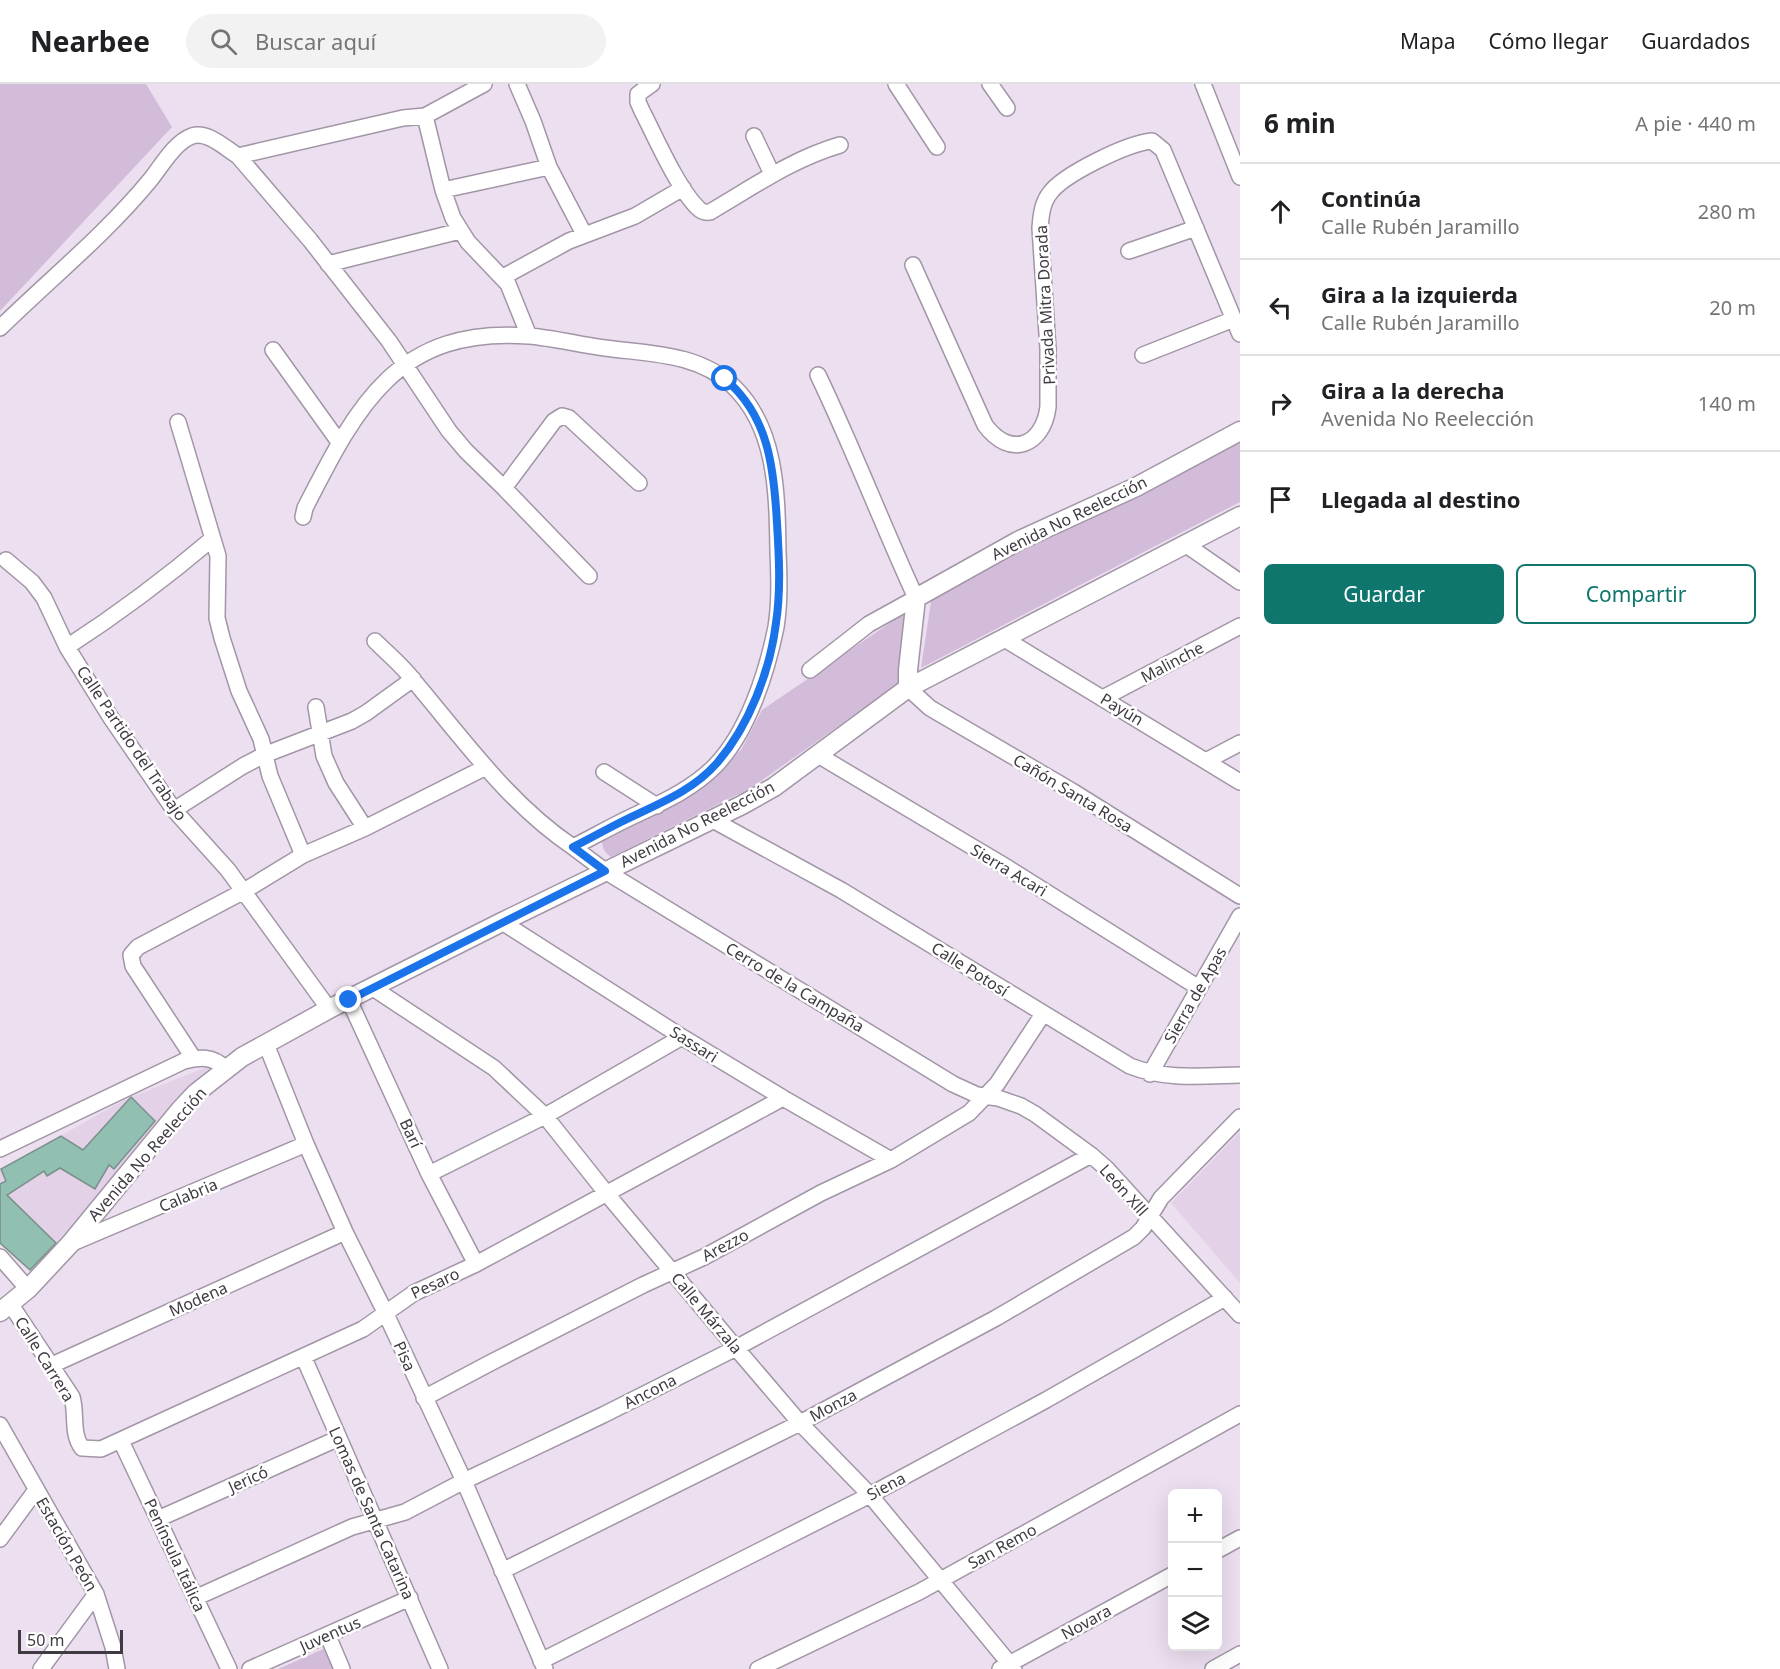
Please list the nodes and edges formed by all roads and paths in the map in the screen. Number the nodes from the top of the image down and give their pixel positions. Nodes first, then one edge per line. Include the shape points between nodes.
1 (484, 84) edge
2 (517, 84) edge
3 (652, 84) edge
4 (896, 84) edge
5 (990, 84) edge
6 (1203, 84) edge
7 (1007, 108) dead end
8 (425, 116) junction
9 (754, 136) dead end
10 (840, 145) dead end
11 (937, 147) dead end
12 (238, 156) junction
13 (549, 167) junction
14 (772, 174) junction
15 (1240, 177) edge
16 (683, 188) junction
17 (443, 190) junction
18 (1196, 228) junction
19 (460, 231) junction
20 (584, 234) junction
21 (1129, 250) dead end
22 (328, 264) junction
23 (913, 265) dead end
24 (502, 276) junction
25 (1237, 326) edge
26 (0, 328) edge
27 (529, 336) junction
28 (273, 350) dead end
29 (1143, 355) dead end
30 (405, 363) junction
31 (818, 375) dead end
32 (178, 422) dead end
33 (1240, 431) edge
34 (339, 442) junction
35 (639, 483) dead end
36 (504, 488) junction
37 (1240, 516) edge
38 (303, 517) dead end
39 (212, 539) junction
40 (1185, 544) junction
41 (6, 560) dead end
42 (589, 576) dead end
43 (1240, 582) edge
44 (916, 598) junction
45 (1240, 626) edge
46 (1003, 638) junction
47 (375, 641) dead end
48 (67, 647) junction
49 (810, 670) dead end
50 (413, 679) junction
51 (908, 688) junction
52 (1103, 698) junction
53 (316, 707) dead end
54 (320, 735) junction
55 (1240, 742) edge
56 (264, 755) junction
57 (818, 755) junction
58 (1206, 761) junction
59 (486, 767) junction
60 (604, 772) dead end
61 (1240, 782) edge
62 (657, 806) junction
63 (174, 810) junction
64 (711, 819) junction
65 (365, 828) junction
66 (573, 847) junction
67 (303, 855) junction
68 (605, 871) junction
69 (244, 891) junction
70 (1240, 896) edge
71 (1240, 916) edge
72 (502, 922) junction
73 (373, 988) junction
74 (1199, 988) junction
75 (349, 1000) junction
76 (329, 1010) junction
77 (1043, 1014) junction
78 (682, 1037) junction
79 (266, 1044) junction
80 (194, 1059) junction
81 (225, 1068) junction
82 (1150, 1074) junction
83 (1240, 1075) edge
84 (986, 1096) junction
85 (783, 1098) junction
86 (545, 1116) junction
87 (1240, 1116) edge
88 (306, 1144) junction
89 (0, 1149) edge
90 (1091, 1155) junction
91 (891, 1160) junction
92 (429, 1174) junction
93 (607, 1194) junction
94 (1149, 1217) junction
95 (345, 1232) junction
96 (70, 1244) junction
97 (0, 1257) edge
98 (476, 1264) junction
99 (672, 1272) junction
100 (28, 1289) junction
101 (1225, 1298) junction
102 (5, 1308) edge
103 (386, 1312) junction
104 (1240, 1315) edge
105 (736, 1348) junction
106 (304, 1358) junction
107 (52, 1365) junction
108 (424, 1398) junction
109 (1240, 1414) edge
110 (800, 1423) junction
111 (0, 1425) edge
112 (339, 1438) junction
113 (121, 1441) junction
114 (82, 1448) joint
115 (464, 1481) junction
116 (36, 1490) junction
117 (870, 1495) junction
118 (158, 1519) junction
119 (375, 1519) junction
120 (1240, 1538) edge
121 (0, 1539) edge
122 (1222, 1548) edge
123 (502, 1571) junction
124 (1168, 1578) edge
125 (939, 1581) junction
126 (96, 1594) junction
127 (195, 1598) junction
128 (410, 1598) junction
129 (328, 1636) junction
130 (1240, 1654) edge
131 (543, 1665) edge
132 (1008, 1667) edge
133 (41, 1669) edge
134 (117, 1669) edge
135 (229, 1669) edge
136 (250, 1669) edge
137 (342, 1669) edge
138 (440, 1669) edge
139 (758, 1669) edge
140 (1214, 1669) edge

1 - 8 street
2 - 13 street
3 - 16 street via 638,94 638,102
4 - 11 street
5 - 7 street
6 - 15 street
8 - 12 street
8 - 17 street
9 - 14 street
10 - 14 street
12 - 22 street
12 - 26 street via 204,136 185,141 92,244
13 - 17 street
13 - 20 street
14 - 16 street via 710,213 699,210
16 - 20 street via 635,216
17 - 19 street
18 - 21 street
18 - 23 street, Privada Mitra Dorada via 1163,150 1152,141 1088,166 1051,191 1045,199 1040,228 1048,349 1047,415 1037,434 1017,445 997,439 985,425
18 - 25 street, Privada Mitra Dorada
19 - 22 street
19 - 24 street
20 - 24 street
22 - 30 street
24 - 27 street
25 - 29 street
27 - 30 street via 458,340
27 - 62 street via 670,355 698,363 740,393 758,420 767,444 776,497 779,595 767,663 752,706 716,765 695,784
28 - 34 street
30 - 34 street via 376,393
30 - 36 street via 449,431
31 - 44 street via 849,438
32 - 39 street
33 - 44 street, Avenida No Reelección via 1136,487 1018,541
34 - 38 street
35 - 36 street via 568,417 562,416 554,421
36 - 42 street
37 - 40 street, Avenida No Reelección
39 - 48 street via 176,570
39 - 56 street via 218,556 218,618 222,638
40 - 43 street
40 - 46 street, Avenida No Reelección
41 - 48 street, Calle Partido del Trabajo via 44,598
44 - 49 street via 870,624
44 - 51 street
45 - 52 street, Malinche
46 - 51 street, Avenida No Reelección
46 - 52 street, Payún
47 - 50 street, Cerro de la Campaña
48 - 63 street, Calle Partido del Trabajo
50 - 54 street via 366,713
50 - 59 street, Cerro de la Campaña
51 - 57 street, Avenida No Reelección
51 - 70 street, Cañón Santa Rosa via 930,708
52 - 58 street, Payún
53 - 54 street
54 - 56 street
54 - 65 street via 336,783
55 - 58 street
56 - 63 street
56 - 67 street
57 - 64 street, Avenida No Reelección via 774,787
57 - 74 street, Sierra Acari
58 - 61 street, Payún
59 - 65 street
59 - 66 street, Cerro de la Campaña via 537,820
60 - 62 street
62 - 66 street
63 - 69 street, Calle Partido del Trabajo
64 - 68 street, Avenida No Reelección
64 - 77 street, Calle Potosí via 841,890
65 - 67 street
66 - 68 street, Cerro de la Campaña
67 - 69 street
68 - 72 street, Avenida No Reelección
68 - 84 street, Cerro de la Campaña via 953,1084
69 - 76 street, Calle Partido del Trabajo
69 - 80 street via 138,947 131,955 133,966
71 - 74 street, Sierra de Apas
72 - 73 street, Avenida No Reelección
72 - 78 street, Sassari
73 - 75 street, Avenida No Reelección
73 - 86 street, Calle Márzala via 494,1068
74 - 82 street, Sierra de Apas
75 - 76 street, Avenida No Reelección
75 - 92 street, Barí
76 - 79 street, Avenida No Reelección
77 - 82 street, Calle Potosí
77 - 84 street, Arezzo
78 - 85 street, Sassari
78 - 86 street
79 - 81 street, Avenida No Reelección
79 - 88 street, Pisa
80 - 81 street via 216,1060
80 - 89 street
81 - 96 street, Avenida No Reelección via 180,1110
82 - 83 street, Calle Potosí
84 - 90 street, León Xlll via 1021,1106
84 - 91 street, Arezzo via 969,1113
85 - 91 street, Sassari
85 - 93 street, Pesaro
86 - 92 street
86 - 93 street, Calle Márzala
87 - 94 street, Monza via 1161,1198
88 - 95 street, Pisa
88 - 96 street, Calabria
90 - 94 street, León Xlll
90 - 105 street, Ancona
91 - 99 street, Arezzo
92 - 98 street, Barí
93 - 98 street, Pesaro
93 - 99 street, Calle Márzala
94 - 101 street, León Xlll
94 - 110 street, Monza via 1134,1238 996,1318
95 - 103 street, Pisa
95 - 107 street, Modena
96 - 100 street, Avenida No Reelección
97 - 100 street
98 - 103 street, Pesaro via 414,1293
99 - 105 street, Calle Márzala
99 - 108 street, Arezzo
100 - 102 street, Avenida No Reelección
101 - 104 street, León Xlll
101 - 117 street, Siena
102 - 107 street, Calle Carrera
103 - 106 street, Pesaro via 363,1329
103 - 108 street, Pisa
105 - 110 street, Calle Márzala
105 - 115 street, Ancona
106 - 112 street, Lomas de Santa Catarina
106 - 113 street, Pesaro
107 - 114 street, Calle Carrera via 72,1396 77,1441
108 - 115 street, Pisa
109 - 125 street, San Remo
110 - 117 street, Calle Márzala
110 - 123 street, Monza
111 - 116 street, Estación Peón
112 - 118 street, Jericó
112 - 119 street, Lomas de Santa Catarina
113 - 114 street, Pesaro via 101,1449
113 - 118 street, Península Itálica
115 - 119 street, Ancona via 405,1512
115 - 123 street, Pisa
116 - 121 street
116 - 126 street, Estación Peón
117 - 125 street, Calle Márzala
117 - 131 street, Siena
118 - 127 street, Península Itálica
119 - 127 street, Ancona
119 - 128 street, Lomas de Santa Catarina
120 - 122 street
123 - 131 street, Pisa
124 - 132 street, Novara
125 - 132 street, Calle Márzala
125 - 139 street, San Remo
126 - 133 street
126 - 134 street, Estación Peón
127 - 135 street, Península Itálica
128 - 129 street, Juventus
128 - 138 street, Lomas de Santa Catarina
129 - 136 street, Juventus
129 - 137 street
130 - 140 street

